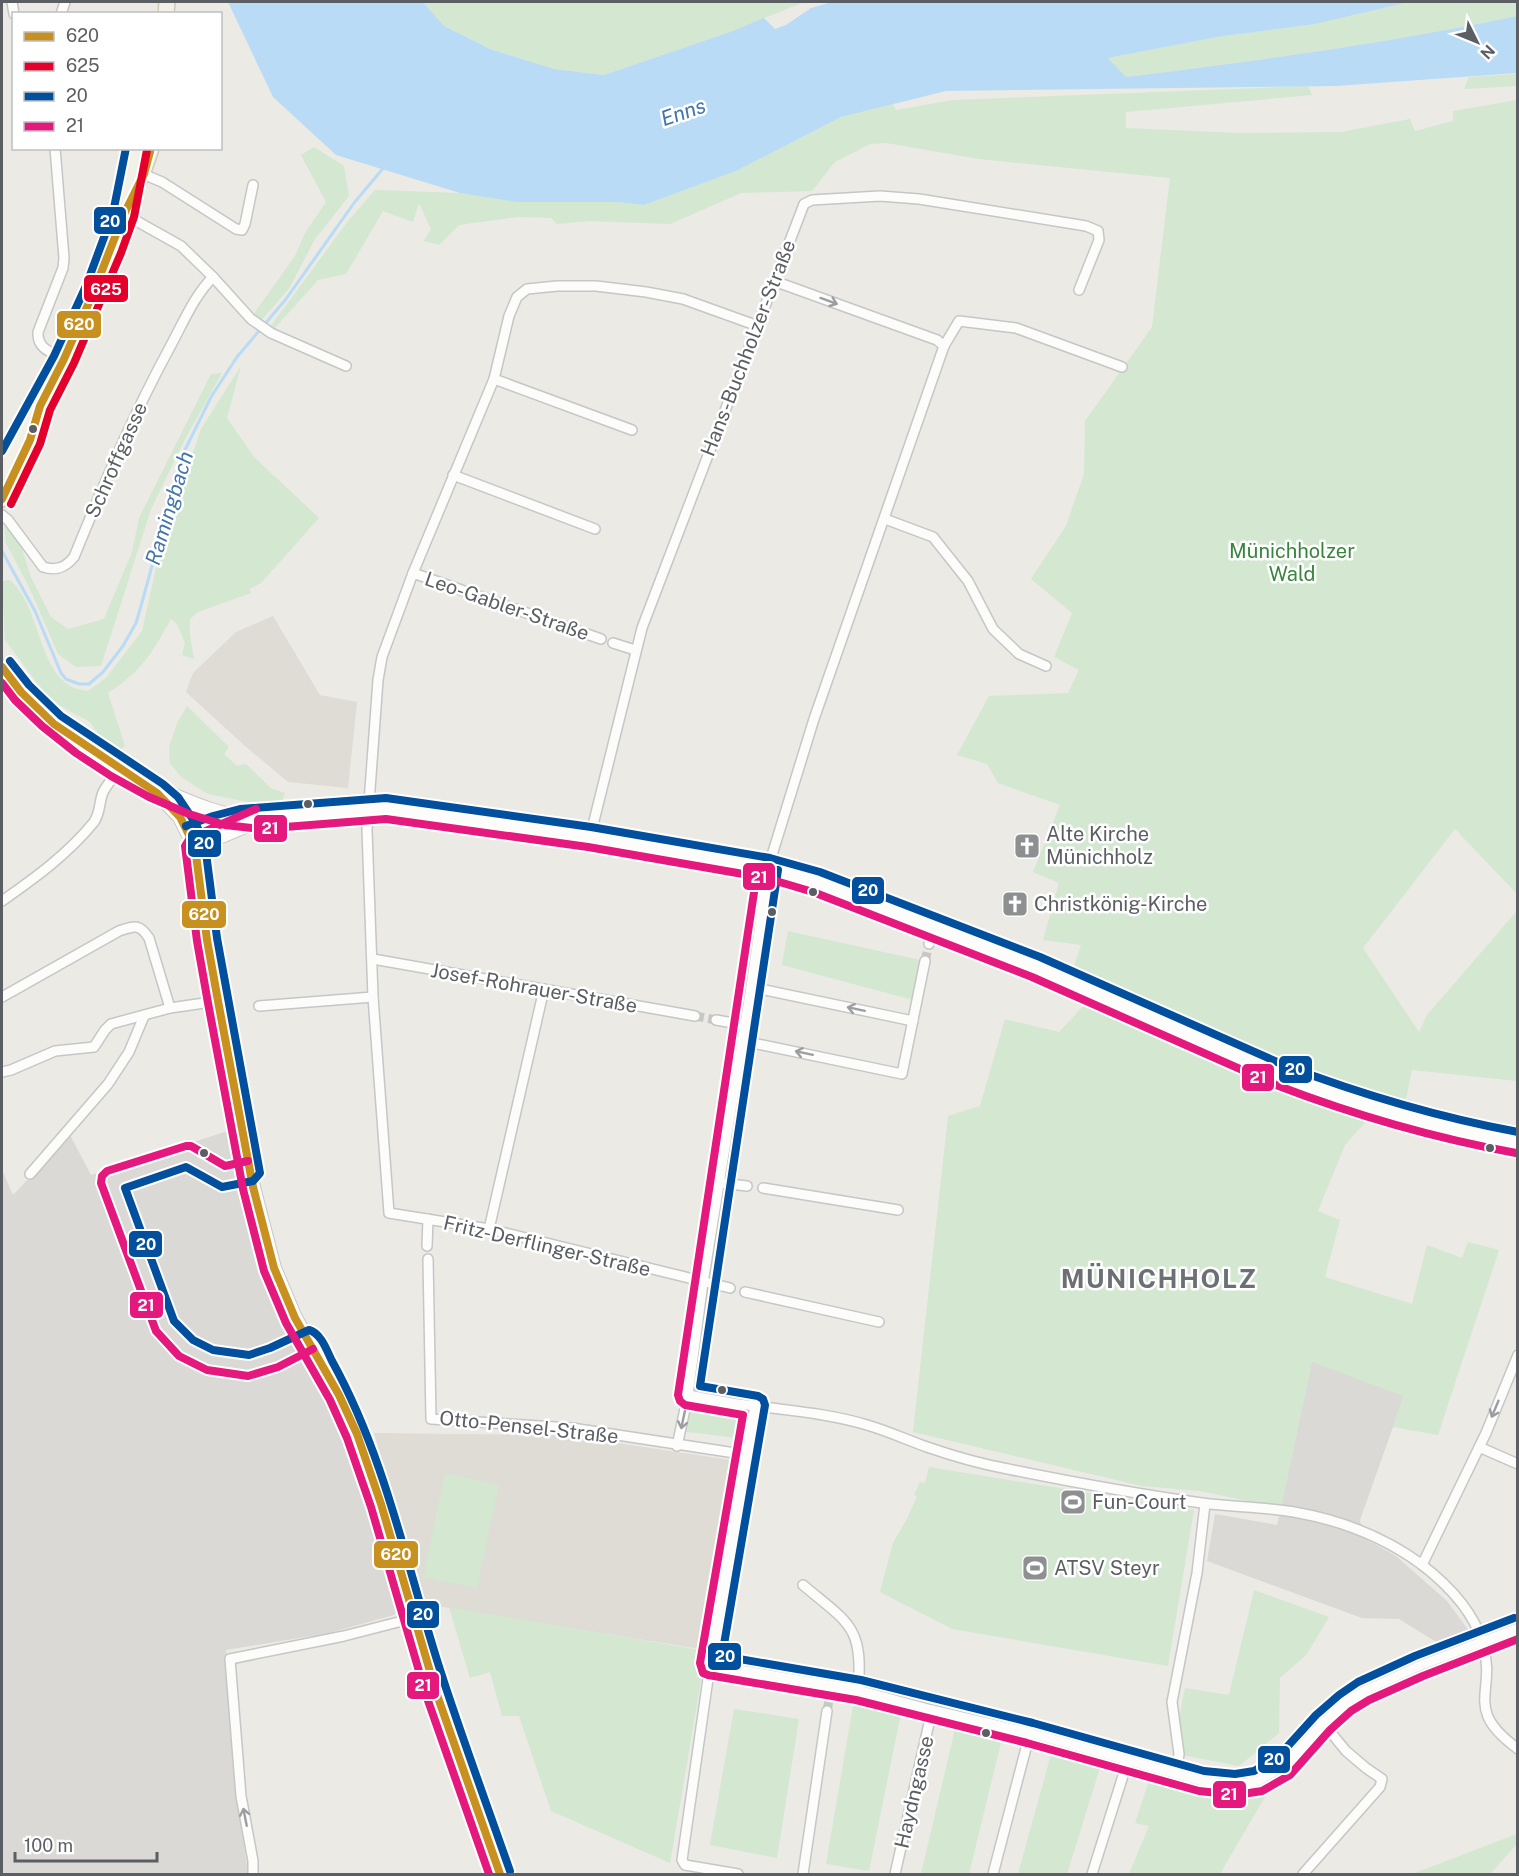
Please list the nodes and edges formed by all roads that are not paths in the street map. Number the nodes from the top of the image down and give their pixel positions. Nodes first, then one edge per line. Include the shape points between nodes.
1 (55, 150) edge
2 (137, 150) edge
3 (149, 150) edge
4 (138, 172) junction
5 (253, 185) dead end
6 (124, 214) junction
7 (213, 277) junction
8 (774, 281) junction
9 (1078, 290) dead end
10 (758, 326) junction
11 (944, 346) junction
12 (64, 359) junction
13 (346, 366) dead end
14 (1122, 367) dead end
15 (494, 379) junction
16 (40, 405) junction
17 (632, 430) dead end
18 (2, 474) edge
19 (453, 475) junction
20 (2, 499) edge
21 (2, 515) edge
22 (885, 519) junction
23 (595, 529) dead end
24 (413, 573) junction
25 (601, 639) dead end
26 (613, 643) dead end
27 (635, 650) junction
28 (1046, 666) dead end
29 (2, 667) edge
30 (121, 768) junction
31 (145, 783) junction
32 (367, 809) junction
33 (245, 819) junction
34 (260, 819) junction
35 (590, 837) junction
36 (193, 842) junction
37 (768, 868) junction
38 (2, 901) edge
39 (933, 928) junction
40 (929, 944) tunnel mouth
41 (373, 959) junction
42 (925, 961) tunnel mouth
43 (751, 987) junction
44 (544, 989) junction
45 (373, 996) junction
46 (2, 997) edge
47 (218, 1001) junction
48 (259, 1006) dead end
49 (170, 1008) junction
50 (144, 1016) junction
51 (695, 1016) tunnel mouth
52 (716, 1020) tunnel mouth
53 (913, 1021) junction
54 (745, 1025) junction
55 (743, 1041) junction
56 (2, 1072) edge
57 (1518, 1143) edge
58 (30, 1174) dead end
59 (721, 1183) junction
60 (747, 1186) dead end
61 (763, 1188) dead end
62 (898, 1210) dead end
63 (389, 1214) joint
64 (428, 1219) junction
65 (489, 1229) junction
66 (427, 1246) dead end
67 (428, 1259) dead end
68 (703, 1283) junction
69 (730, 1288) dead end
70 (745, 1292) dead end
71 (879, 1322) dead end
72 (1517, 1359) edge
73 (688, 1395) junction
74 (755, 1406) junction
75 (677, 1446) junction
76 (1479, 1447) junction
77 (748, 1455) junction
78 (1518, 1464) edge
79 (1205, 1504) junction
80 (1422, 1565) junction
81 (803, 1585) dead end
82 (414, 1617) junction
83 (1518, 1629) edge
84 (1483, 1643) junction
85 (710, 1665) junction
86 (858, 1690) junction
87 (932, 1710) junction
88 (827, 1711) tunnel mouth
89 (1323, 1723) junction
90 (1030, 1733) junction
91 (1518, 1749) edge
92 (1128, 1760) junction
93 (1176, 1773) junction
94 (253, 1875) edge
95 (500, 1875) edge
96 (738, 1875) edge
97 (803, 1875) edge
98 (895, 1875) edge
99 (993, 1875) edge
100 (1092, 1875) edge
101 (1303, 1875) edge

1 - 12 street via 64,263 38,339 44,349
2 - 4 main road
3 - 4 main road
4 - 5 street via 242,230
4 - 6 main road
6 - 7 street via 181,246
6 - 12 main road
7 - 13 street via 251,319 271,333
7 - 21 street, Schroffgasse via 189,312 145,394 69,564 43,567
8 - 9 street, Hans-Buchholzer-Straße via 804,204 812,200 880,196 919,199 1098,231 1099,240
8 - 10 street, Hans-Buchholzer-Straße
8 -> 11 street via 937,340
10 - 15 street, Leo-Gabler-Straße via 683,299 646,292 596,286 527,289 517,297 509,316
10 - 27 street, Hans-Buchholzer-Straße
11 - 14 street via 959,321 1016,328
11 - 22 street
12 - 16 main road
15 - 17 street
15 - 19 street, Leo-Gabler-Straße
16 - 18 main road
16 - 20 main road via 30,440
19 - 23 street
19 - 24 street, Leo-Gabler-Straße
22 - 28 street via 933,537 968,582 993,629 1018,654
22 - 37 street via 817,712
24 - 25 street, Leo-Gabler-Straße
24 - 32 street, Leo-Gabler-Straße via 382,657
26 - 27 street, Leo-Gabler-Straße
27 - 35 street, Hans-Buchholzer-Straße
29 - 30 street via 54,724
30 - 31 street
30 - 38 street via 102,795 100,810 63,856
31 - 33 street via 196,806
31 - 36 street via 169,803
32 - 34 street
32 - 35 street via 403,810
32 - 41 street, Leo-Gabler-Straße
33 - 34 street
33 - 36 street via 219,825
34 - 36 street
35 - 37 street
36 - 47 street
37 - 39 street via 816,882
37 - 43 street
39 - 40 street
39 - 57 street via 1315,1089 1437,1126
41 - 44 street, Josef-Rohrauer-Straße
41 - 45 street, Leo-Gabler-Straße
42 - 53 street
53 -> 43 street
43 - 54 street
44 - 51 street, Josef-Rohrauer-Straße
44 - 65 street
45 - 48 street
45 - 63 street, Leo-Gabler-Straße
46 - 49 street via 134,926 149,938
47 - 49 street
47 - 82 street via 253,1187 273,1268 357,1434
49 - 50 street
50 - 56 street via 111,1024 94,1047 55,1052
50 - 58 street via 129,1052 108,1084
52 - 54 street
53 -> 55 street via 902,1074
54 - 55 street
55 - 59 street
59 - 60 street
59 - 68 street
61 - 62 street
63 - 64 street, Fritz-Derflinger-Straße
64 - 65 street, Fritz-Derflinger-Straße
64 - 66 street
65 - 68 street, Fritz-Derflinger-Straße
67 - 75 street, Otto-Pensel-Straße via 431,1419 572,1428
68 - 69 street, Fritz-Derflinger-Straße
68 - 73 street
70 - 71 street
72 -> 76 street
73 - 74 street
73 -> 75 street
74 - 77 street
74 - 79 street via 867,1425 1005,1469
75 - 77 street, Otto-Pensel-Straße
76 - 78 street
76 - 80 street
77 - 85 street
79 - 80 street via 1317,1517 1377,1537
79 - 93 street via 1197,1573 1172,1702 1179,1754
80 - 84 street via 1467,1612
81 - 86 street via 846,1622 853,1633 859,1650
94 -> 82 street via 241,1796 229,1661 232,1657 344,1636
82 - 95 street via 453,1744
83 - 84 street
84 - 89 street via 1382,1682 1345,1703
84 - 91 street via 1487,1717 1499,1734
85 - 86 street via 831,1690
85 - 96 street via 682,1860 683,1864
86 - 87 street
87 - 90 street
87 - 98 street, Haydngasse
88 - 97 street
89 - 93 street via 1284,1766 1258,1781 1224,1785
89 - 101 street via 1346,1751 1382,1779 1380,1787
90 - 92 street
90 - 99 street
92 - 93 street
92 - 100 street

